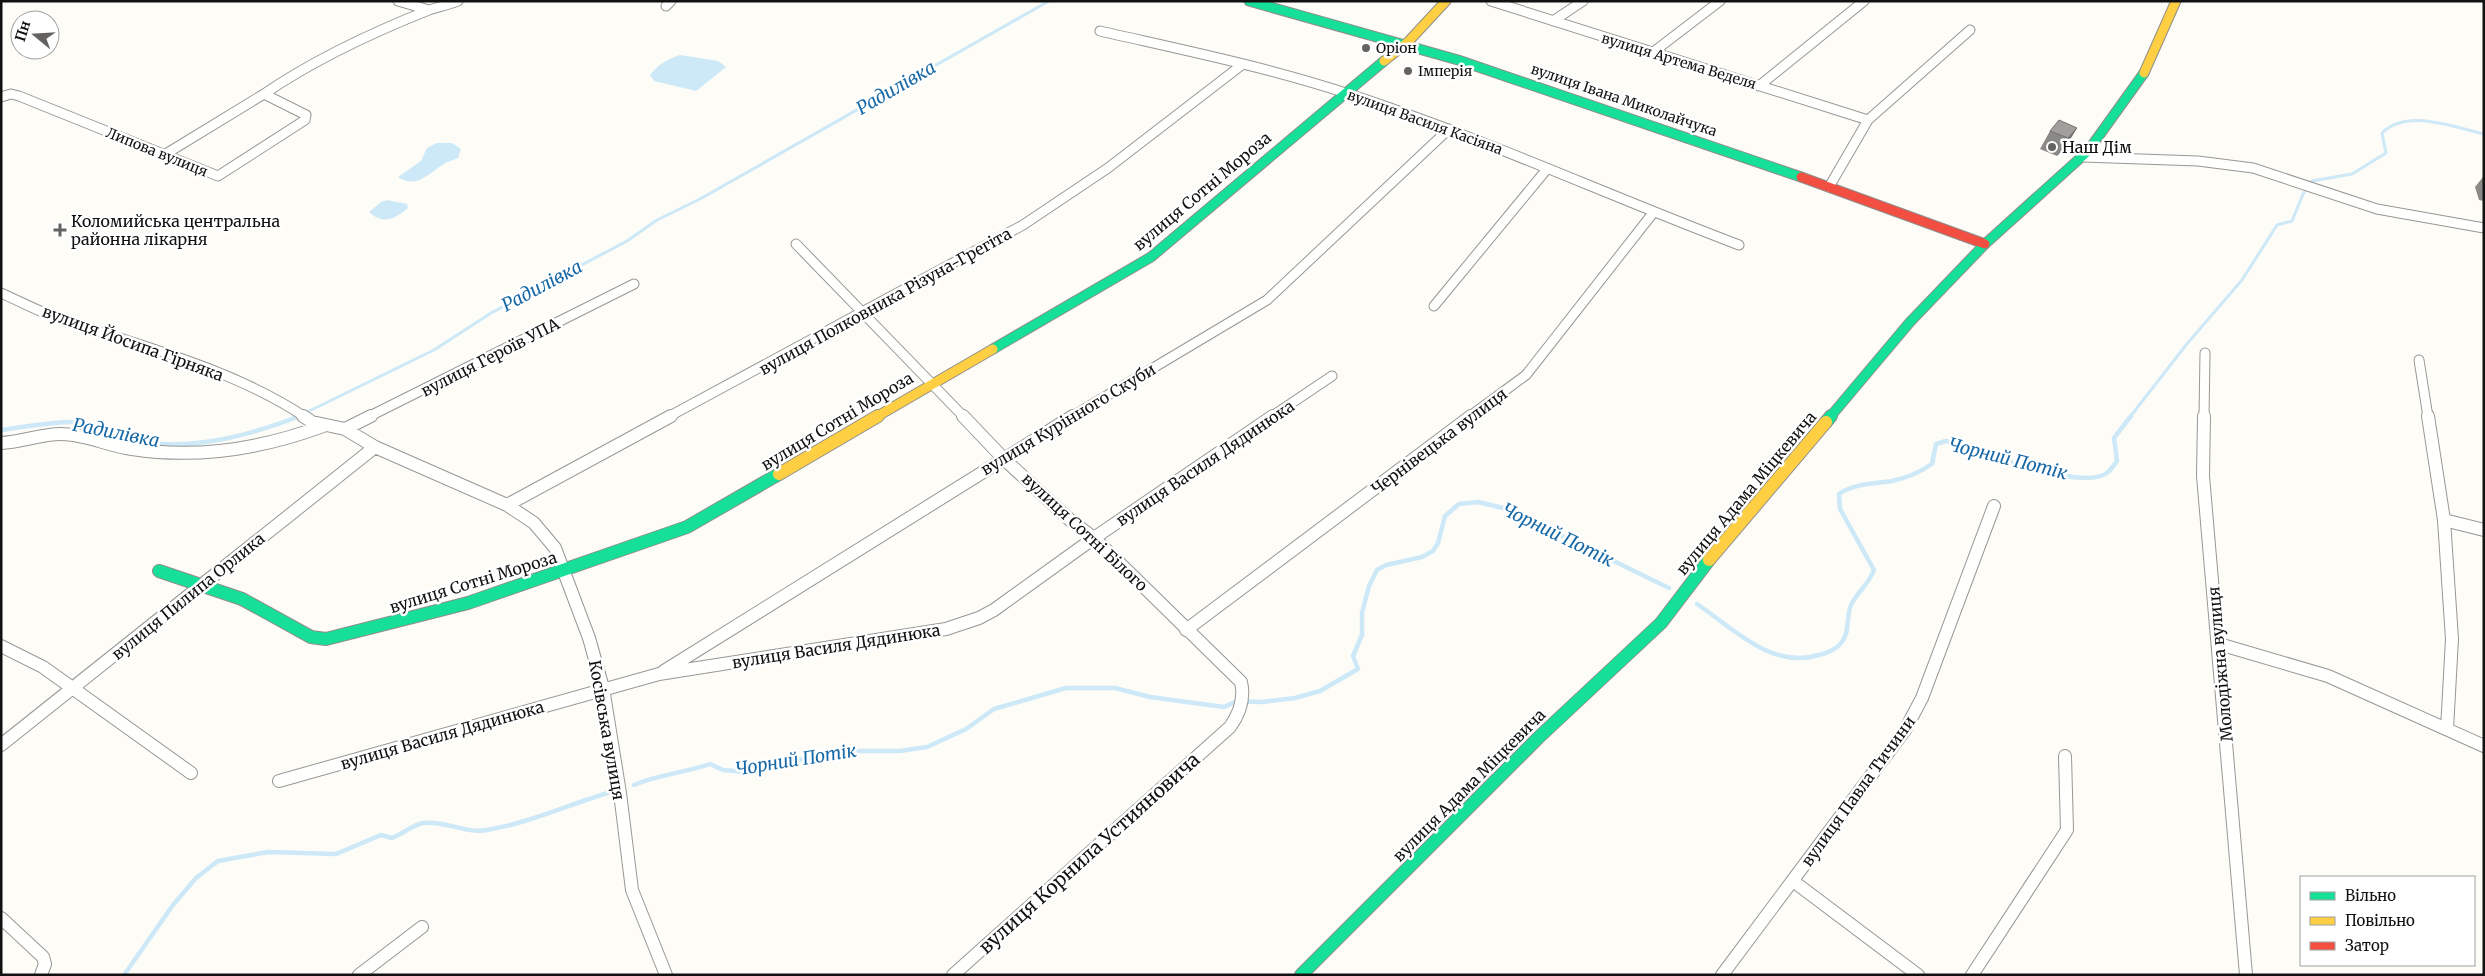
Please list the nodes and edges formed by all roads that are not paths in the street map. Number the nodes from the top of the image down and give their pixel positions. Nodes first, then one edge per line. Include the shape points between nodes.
1 (398, 1) edge
2 (458, 1) edge
3 (1249, 1) edge
4 (1446, 1) edge
5 (1491, 1) edge
6 (1583, 1) edge
7 (1720, 1) edge
8 (1864, 1) edge
9 (2176, 1) edge
10 (429, 10) junction
11 (1553, 21) junction
12 (1970, 30) dead end
13 (1100, 31) dead end
14 (1404, 44) junction
15 (1652, 53) junction
16 (1242, 64) junction
17 (1759, 86) junction
18 (1345, 92) junction
19 (264, 94) junction
20 (1, 97) edge
21 (1868, 120) junction
22 (1449, 129) junction
23 (164, 155) junction
24 (2083, 157) junction
25 (1547, 169) junction
26 (1829, 187) junction
27 (1653, 213) junction
28 (2484, 228) edge
29 (796, 244) dead end
30 (1985, 244) junction
31 (1738, 245) dead end
32 (634, 284) dead end
33 (1, 293) edge
34 (1434, 306) dead end
35 (862, 314) junction
36 (2205, 353) dead end
37 (2419, 360) dead end
38 (1332, 376) dead end
39 (931, 384) junction
40 (323, 426) junction
41 (345, 429) junction
42 (1, 443) edge
43 (375, 447) junction
44 (1003, 458) junction
45 (507, 505) junction
46 (1994, 506) dead end
47 (2444, 520) junction
48 (2484, 530) edge
49 (1094, 538) junction
50 (159, 571) dead end
51 (563, 572) junction
52 (202, 585) junction
53 (1186, 630) junction
54 (2220, 644) junction
55 (1, 646) edge
56 (659, 674) junction
57 (72, 688) junction
58 (602, 688) junction
59 (1243, 693) joint
60 (2447, 729) junction
61 (1, 746) edge
62 (2484, 746) edge
63 (2065, 756) dead end
64 (191, 773) dead end
65 (279, 781) dead end
66 (1793, 881) junction
67 (1, 918) edge
68 (422, 927) dead end
69 (41, 974) edge
70 (359, 975) edge
71 (666, 975) edge
72 (952, 975) edge
73 (1301, 975) edge
74 (1722, 975) edge
75 (1918, 975) edge
76 (1972, 975) edge
77 (2246, 975) edge

1 - 10 street
2 - 10 street
3 - 14 street, вулиця Івана Миколайчука
4 - 14 street, вулиця Сотні Мороза
5 - 11 street, вулиця Артема Веделя
6 - 11 street
7 - 15 street
8 - 17 street
9 - 24 street, вулиця Адама Міцкевича via 2144,74
10 - 19 street via 335,50 289,75
11 - 15 street, вулиця Артема Веделя
12 - 21 street
13 - 16 street, вулиця Василя Касіяна
14 - 18 street, вулиця Сотні Мороза
14 - 26 street, вулиця Івана Миколайчука via 1606,109
15 - 17 street, вулиця Артема Веделя
16 - 18 street, вулиця Василя Касіяна
16 - 35 street, вулиця Полковника Різуна-Грегіта via 1150,138 1069,197
17 - 21 street, вулиця Артема Веделя
18 - 22 street, вулиця Василя Касіяна
18 - 39 street, вулиця Сотні Мороза via 1151,257
19 - 23 street
19 - 23 street, Липова вулиця via 306,115 305,120 218,176
20 - 23 street, Липова вулиця via 19,96
21 - 26 street
22 - 25 street, вулиця Василя Касіяна
22 - 44 street, вулиця Курінного Скуби via 1267,300
24 - 28 street via 2226,163 2297,181 2378,209
24 - 30 street, вулиця Адама Міцкевича
25 - 27 street, вулиця Василя Касіяна
25 - 34 street
26 - 30 street, вулиця Івана Миколайчука
27 - 31 street, вулиця Василя Касіяна
27 - 53 street, Чернівецька вулиця via 1526,375
29 - 35 street, вулиця Сотні Білого
30 - 73 street, вулиця Адама Міцкевича via 1910,322 1650,633 1538,738
32 - 41 street, вулиця Героїв УПА
33 - 40 street, вулиця Йосипа Гірняка via 55,316 176,356 278,399
35 - 39 street, вулиця Сотні Білого
35 - 45 street, вулиця Полковника Різуна-Грегіта
36 - 54 street, Молодіжна вулиця via 2203,476
37 - 47 street
38 - 49 street, вулиця Василя Дядинюка
39 - 44 street, вулиця Сотні Білого
39 - 51 street, вулиця Сотні Мороза via 699,522
40 - 41 street, вулиця Йосипа Гірняка
40 - 42 street via 275,442 193,455 126,448 84,436 62,434
41 - 43 street, Косівська вулиця
43 - 45 street, Косівська вулиця
43 - 52 street, вулиця Пилипа Орлика
44 - 49 street, вулиця Сотні Білого via 1079,530
44 - 56 street, вулиця Курінного Скуби
45 - 51 street, Косівська вулиця via 534,523 551,540
46 - 66 street, вулиця Павла Тичини via 1922,698 1905,730
47 - 48 street
47 - 60 street via 2452,639
49 - 53 street, вулиця Сотні Білого
49 - 56 street, вулиця Василя Дядинюка via 994,610 959,626
50 - 52 street, вулиця Сотні Мороза
51 - 52 street, вулиця Сотні Мороза via 468,603 353,634 321,639 311,637 242,600
51 - 58 street, Косівська вулиця via 589,638
52 - 57 street, вулиця Пилипа Орлика
53 - 59 street, вулиця Сотні Білого via 1240,682
54 - 60 street via 2328,676
54 - 77 street, Молодіжна вулиця
55 - 57 street via 39,664
56 - 58 street, вулиця Василя Дядинюка
57 - 61 street, вулиця Пилипа Орлика
57 - 64 street
58 - 65 street, вулиця Василя Дядинюка
58 - 71 street, Косівська вулиця via 632,890
59 - 72 street, вулиця Корнила Устияновича via 1236,719 1226,731
60 - 62 street
63 - 76 street via 2067,830
66 - 74 street, вулиця Павла Тичини
66 - 75 street
67 - 69 street via 43,957 45,964
68 - 70 street

